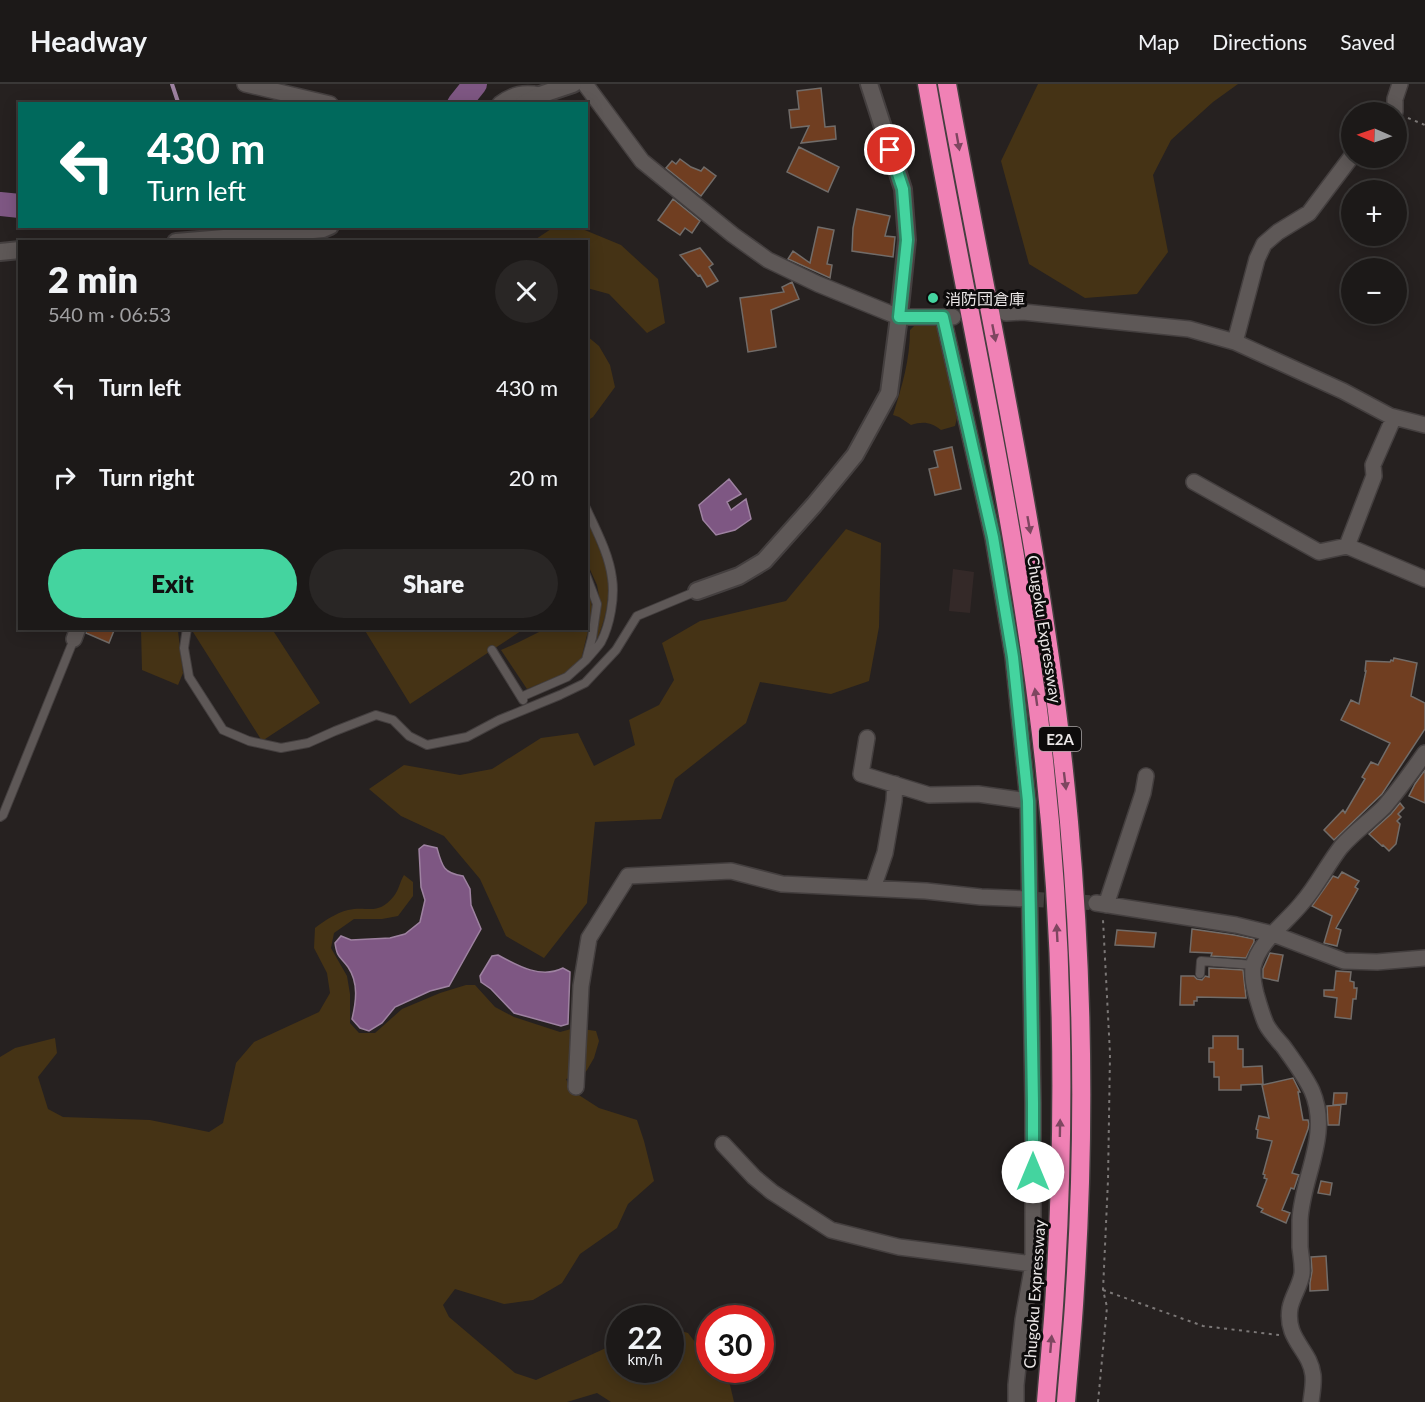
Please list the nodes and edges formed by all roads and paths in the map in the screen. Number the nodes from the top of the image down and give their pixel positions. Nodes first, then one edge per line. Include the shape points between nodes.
1 (245, 84) edge
2 (573, 84) edge
3 (585, 84) edge
4 (869, 84) edge
5 (927, 84) edge
6 (947, 84) edge
7 (1400, 84) edge
8 (540, 94) junction
9 (322, 102) edge
10 (503, 102) edge
11 (526, 102) edge
12 (1396, 102) edge
13 (1407, 118) edge
14 (1425, 125) edge
15 (1343, 168) edge
16 (325, 228) edge
17 (200, 240) edge
18 (18, 250) edge
19 (0, 252) edge
20 (1006, 313) dead end
21 (899, 317) junction
22 (1235, 342) junction
23 (1394, 417) junction
24 (1425, 425) edge
25 (1194, 482) dead end
26 (588, 513) edge
27 (1347, 546) junction
28 (1425, 579) edge
29 (588, 580) edge
30 (697, 591) joint
31 (187, 630) edge
32 (76, 634) edge
33 (492, 650) dead end
34 (586, 660) junction
35 (521, 697) junction
36 (528, 708) junction
37 (867, 738) dead end
38 (1425, 753) edge
39 (1146, 776) dead end
40 (895, 784) junction
41 (1028, 801) junction
42 (0, 817) edge
43 (873, 888) junction
44 (1029, 898) junction
45 (1101, 904) junction
46 (1273, 934) junction
47 (1425, 958) edge
48 (1254, 965) junction
49 (1200, 974) dead end
50 (576, 1087) dead end
51 (723, 1144) dead end
52 (1033, 1264) junction
53 (1103, 1290) junction
54 (1293, 1337) junction
55 (1016, 1402) edge
56 (1046, 1402) edge
57 (1066, 1402) edge
58 (1098, 1402) edge
59 (1311, 1402) edge

1 - 9 street
2 - 8 street
3 - 21 street via 642,161 733,235 768,260
4 - 21 street via 903,189 907,240
56 -> 5 highway, Chugoku Expressway / E2A via 1055,1289 1061,1053 1050,818 1037,702 1001,478
6 -> 57 highway, Chugoku Expressway / E2A via 1017,453 1055,699 1069,820 1078,935 1081,1057 1080,1173
7 - 12 street
8 - 10 street via 527,92
8 - 11 street
13 - 14 path
15 - 22 street via 1310,213 1264,244
16 - 17 street
18 - 19 street
20 - 22 street via 1189,329
21 - 30 street via 889,393 855,455 764,561 739,576
21 - 41 street via 948,317 1013,657
22 - 23 street
23 - 24 street
23 - 27 street via 1373,465 1374,476
25 - 27 street via 1319,552
26 - 34 lane via 612,579 607,628
27 - 28 street
29 - 34 lane via 597,604
30 - 36 lane via 637,616 616,650 585,683
31 - 36 lane via 184,648 189,677 224,730 249,741 281,748 308,743 376,715 393,720 409,736 427,745 467,737
32 - 42 lane
33 - 35 lane
34 - 35 lane via 567,677
35 - 36 lane
37 - 40 street via 861,774
38 - 46 street via 1396,793 1341,848 1304,901
39 - 45 street
40 - 41 street via 929,795 978,794
40 - 43 street via 885,853
41 - 44 street
43 - 44 street
43 - 50 street via 782,884 731,871 628,876 589,938 581,986
44 - 52 street
45 - 46 street
45 - 53 path via 1110,1054
46 - 47 street via 1344,961
46 - 48 street
48 - 49 lane via 1200,961
48 - 54 street via 1253,984 1267,1025 1307,1081 1319,1123 1300,1219 1303,1265 1290,1307
51 - 52 street via 772,1192 831,1230 899,1247
52 - 55 street via 1023,1320
53 - 54 path via 1203,1326
53 - 58 path via 1107,1307
54 - 59 street via 1313,1374

